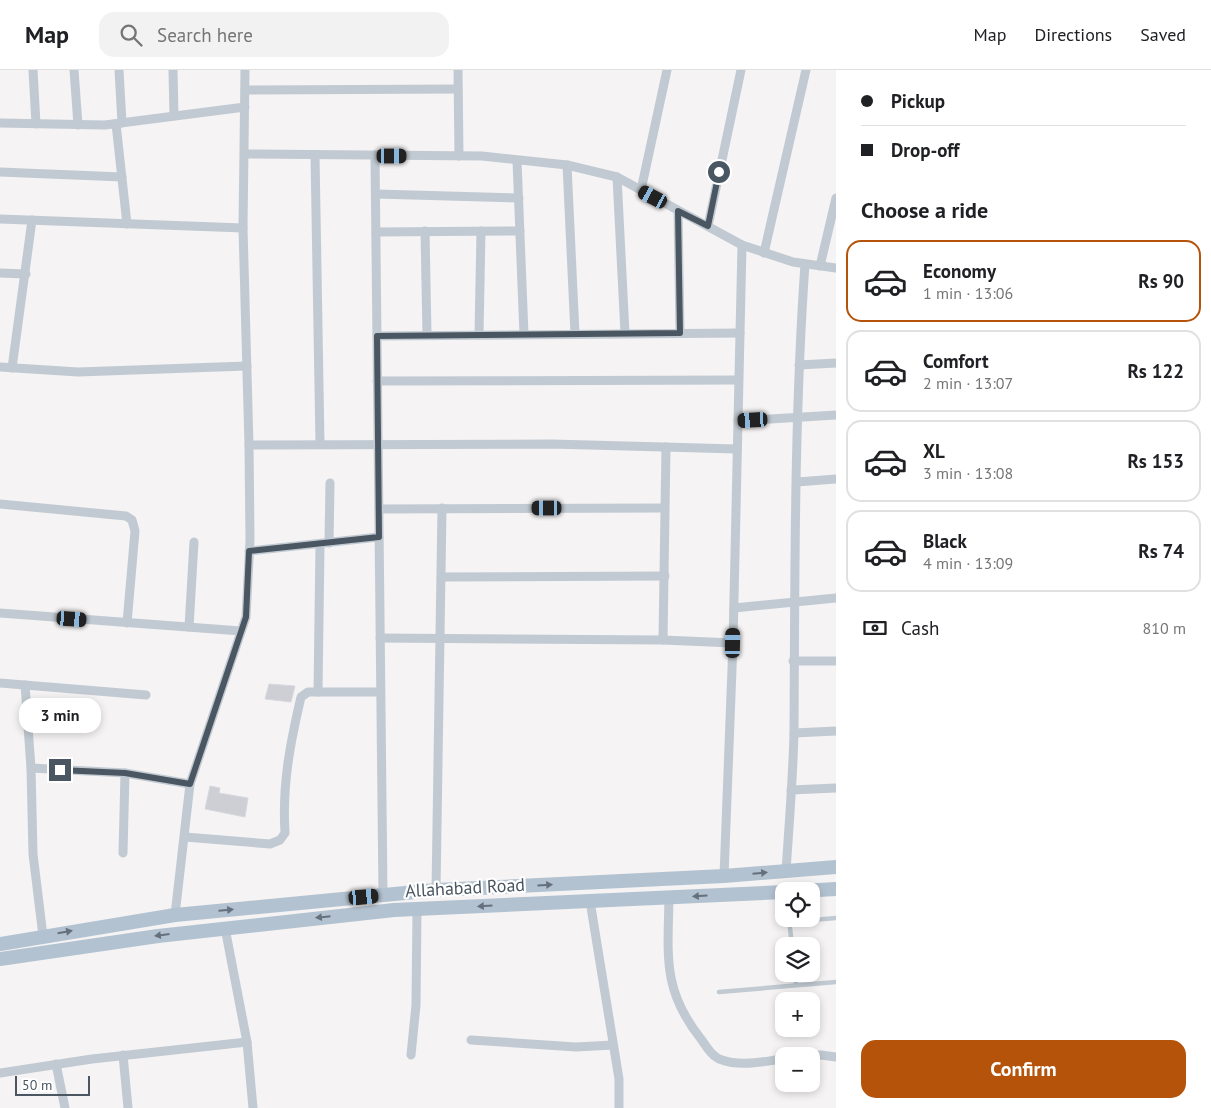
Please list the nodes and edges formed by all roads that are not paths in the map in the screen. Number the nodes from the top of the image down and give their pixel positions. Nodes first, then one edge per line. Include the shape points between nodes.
1 (33, 70) edge
2 (74, 70) edge
3 (119, 70) edge
4 (173, 70) edge
5 (245, 70) edge
6 (458, 70) edge
7 (667, 70) edge
8 (741, 70) edge
9 (806, 70) edge
10 (458, 89) junction
11 (245, 90) junction
12 (245, 107) junction
13 (174, 116) junction
14 (0, 123) edge
15 (36, 124) junction
16 (119, 124) junction
17 (78, 125) junction
18 (246, 154) junction
19 (315, 155) junction
20 (376, 155) junction
21 (459, 156) junction
22 (517, 161) junction
23 (567, 166) junction
24 (0, 172) edge
25 (122, 177) junction
26 (617, 177) junction
27 (641, 190) junction
28 (376, 194) junction
29 (519, 198) junction
30 (836, 198) edge
31 (678, 211) junction
32 (0, 219) edge
33 (32, 220) junction
34 (127, 224) junction
35 (708, 226) junction
36 (243, 228) junction
37 (425, 231) junction
38 (481, 231) junction
39 (520, 231) junction
40 (376, 232) junction
41 (742, 245) junction
42 (764, 253) junction
43 (805, 264) junction
44 (820, 266) junction
45 (836, 268) edge
46 (0, 273) edge
47 (26, 274) junction
48 (680, 333) junction
49 (740, 333) junction
50 (524, 334) junction
51 (575, 334) junction
52 (625, 334) junction
53 (427, 335) junction
54 (479, 335) junction
55 (377, 336) junction
56 (836, 363) edge
57 (799, 365) junction
58 (247, 366) junction
59 (0, 367) edge
60 (12, 368) junction
61 (738, 380) junction
62 (377, 381) junction
63 (836, 415) edge
64 (798, 418) junction
65 (738, 421) junction
66 (378, 443) junction
67 (320, 444) junction
68 (249, 445) junction
69 (666, 447) junction
70 (737, 449) junction
71 (836, 480) edge
72 (796, 482) junction
73 (330, 483) dead end
74 (0, 504) edge
75 (442, 508) junction
76 (664, 508) junction
77 (379, 509) junction
78 (379, 537) junction
79 (194, 542) dead end
80 (324, 544) junction
81 (249, 551) junction
82 (665, 576) junction
83 (442, 577) junction
84 (836, 598) edge
85 (794, 602) junction
86 (734, 608) junction
87 (0, 614) edge
88 (127, 622) junction
89 (189, 627) junction
90 (241, 631) junction
91 (380, 638) junction
92 (442, 639) junction
93 (663, 640) junction
94 (733, 643) junction
95 (793, 661) junction
96 (836, 661) edge
97 (0, 683) edge
98 (25, 685) junction
99 (318, 692) junction
100 (380, 692) junction
101 (146, 695) dead end
102 (836, 731) edge
103 (794, 733) junction
104 (31, 768) junction
105 (125, 773) junction
106 (190, 784) junction
107 (836, 788) edge
108 (791, 790) junction
109 (185, 837) junction
110 (123, 852) dead end
111 (836, 867) edge
112 (786, 871) junction
113 (724, 876) junction
114 (836, 889) edge
115 (436, 890) junction
116 (820, 890) edge
117 (775, 892) edge
118 (383, 895) junction
119 (669, 897) junction
120 (590, 901) junction
121 (417, 909) junction
122 (175, 914) junction
123 (836, 918) edge
124 (820, 919) edge
125 (225, 928) junction
126 (43, 936) junction
127 (0, 944) edge
128 (0, 959) edge
129 (795, 982) edge
130 (836, 982) edge
131 (796, 985) junction
132 (720, 992) dead end
133 (472, 1040) dead end
134 (247, 1042) junction
135 (613, 1045) junction
136 (123, 1055) junction
137 (410, 1055) dead end
138 (820, 1056) edge
139 (836, 1057) edge
140 (775, 1059) edge
141 (56, 1064) junction
142 (0, 1073) edge
143 (64, 1108) edge
144 (128, 1108) edge
145 (253, 1108) edge
146 (619, 1108) edge

1 - 15 street
2 - 17 street
3 - 16 street
4 - 13 street
5 - 11 street
6 - 10 street
7 - 27 street
8 - 35 street
9 - 42 street
10 - 11 street
10 - 21 street
11 - 12 street
12 - 13 street
12 - 18 street
13 - 16 street
14 - 15 street
15 - 17 street
16 - 17 street
16 - 25 street
18 - 19 street
18 - 36 street
19 - 20 street
19 - 67 street
20 - 21 street
20 - 28 street
21 - 22 street
22 - 23 street
22 - 29 street
23 - 26 street
23 - 51 street
24 - 25 street
25 - 34 street
26 - 27 street
26 - 52 street
27 - 31 street
28 - 29 street
28 - 40 street
29 - 39 street
30 - 44 street
31 - 35 street
31 - 48 street
32 - 33 street
33 - 34 street
33 - 47 street
34 - 36 street
35 - 41 street
36 - 58 street
37 - 38 street
37 - 40 street
37 - 53 street
38 - 39 street
38 - 54 street
39 - 50 street
40 - 55 street
41 - 42 street
41 - 49 street
42 - 43 street
43 - 44 street
43 - 57 street
44 - 45 street
46 - 47 street
47 - 60 street
48 - 49 street
48 - 52 street
49 - 61 street
50 - 51 street
50 - 54 street
51 - 52 street
53 - 54 street
53 - 55 street
55 - 62 street
56 - 57 street
57 - 64 street
58 - 60 street via 78,372
58 - 68 street
59 - 60 street
61 - 62 street
61 - 65 street
62 - 66 street
63 - 64 street
64 - 65 street
64 - 72 street
65 - 70 street
66 - 67 street
66 - 69 street
66 - 77 street
67 - 68 street
68 - 81 street
69 - 70 street
69 - 76 street
70 - 86 street
71 - 72 street
72 - 85 street
73 - 80 street
74 - 88 street via 126,516 132,520 135,531
75 - 76 street
75 - 77 street
75 - 83 street
76 - 82 street
77 - 78 street
78 - 80 street
78 - 91 street
79 - 89 street
80 - 81 street
80 - 99 street
81 - 90 street via 246,617
82 - 83 street
82 - 93 street
83 - 92 street
84 - 85 street
85 - 86 street
85 - 95 street
86 - 94 street
87 - 88 street
88 - 89 street
89 - 90 street
90 - 106 street
91 - 92 street
91 - 100 street
92 - 93 street
92 - 115 street
93 - 94 street
94 - 113 street
95 - 96 street
95 - 103 street
97 - 98 street
98 - 101 street
98 - 104 street
99 - 100 street
99 - 109 street via 305,694 300,702 285,773 283,837 270,844
100 - 118 street
102 - 103 street
103 - 108 street
104 - 105 street
104 - 126 street via 33,854
105 - 106 street
105 - 110 street
106 - 109 street
107 - 108 street
108 - 112 street
109 - 122 street
111 - 112 main road
113 -> 112 main road
115 -> 113 main road
114 - 116 main road
115 - 118 main road
117 -> 119 main road, Allahabad Road
122 -> 118 main road
119 - 120 main road, Allahabad Road
119 - 140 street via 671,988 687,1022 715,1057 724,1061 749,1063
120 -> 121 main road, Allahabad Road
120 - 135 street
121 -> 125 main road, Allahabad Road
121 - 137 street via 416,1005
126 -> 122 main road
123 - 124 lane
125 -> 128 main road, Allahabad Road
125 - 134 street
126 - 127 main road
129 - 131 lane
130 - 131 lane
131 - 132 lane
133 - 135 street via 576,1047
134 - 136 street
134 - 145 street
135 - 146 street via 619,1079
136 - 141 street
136 - 144 street
138 - 139 street
141 - 142 street
141 - 143 street

